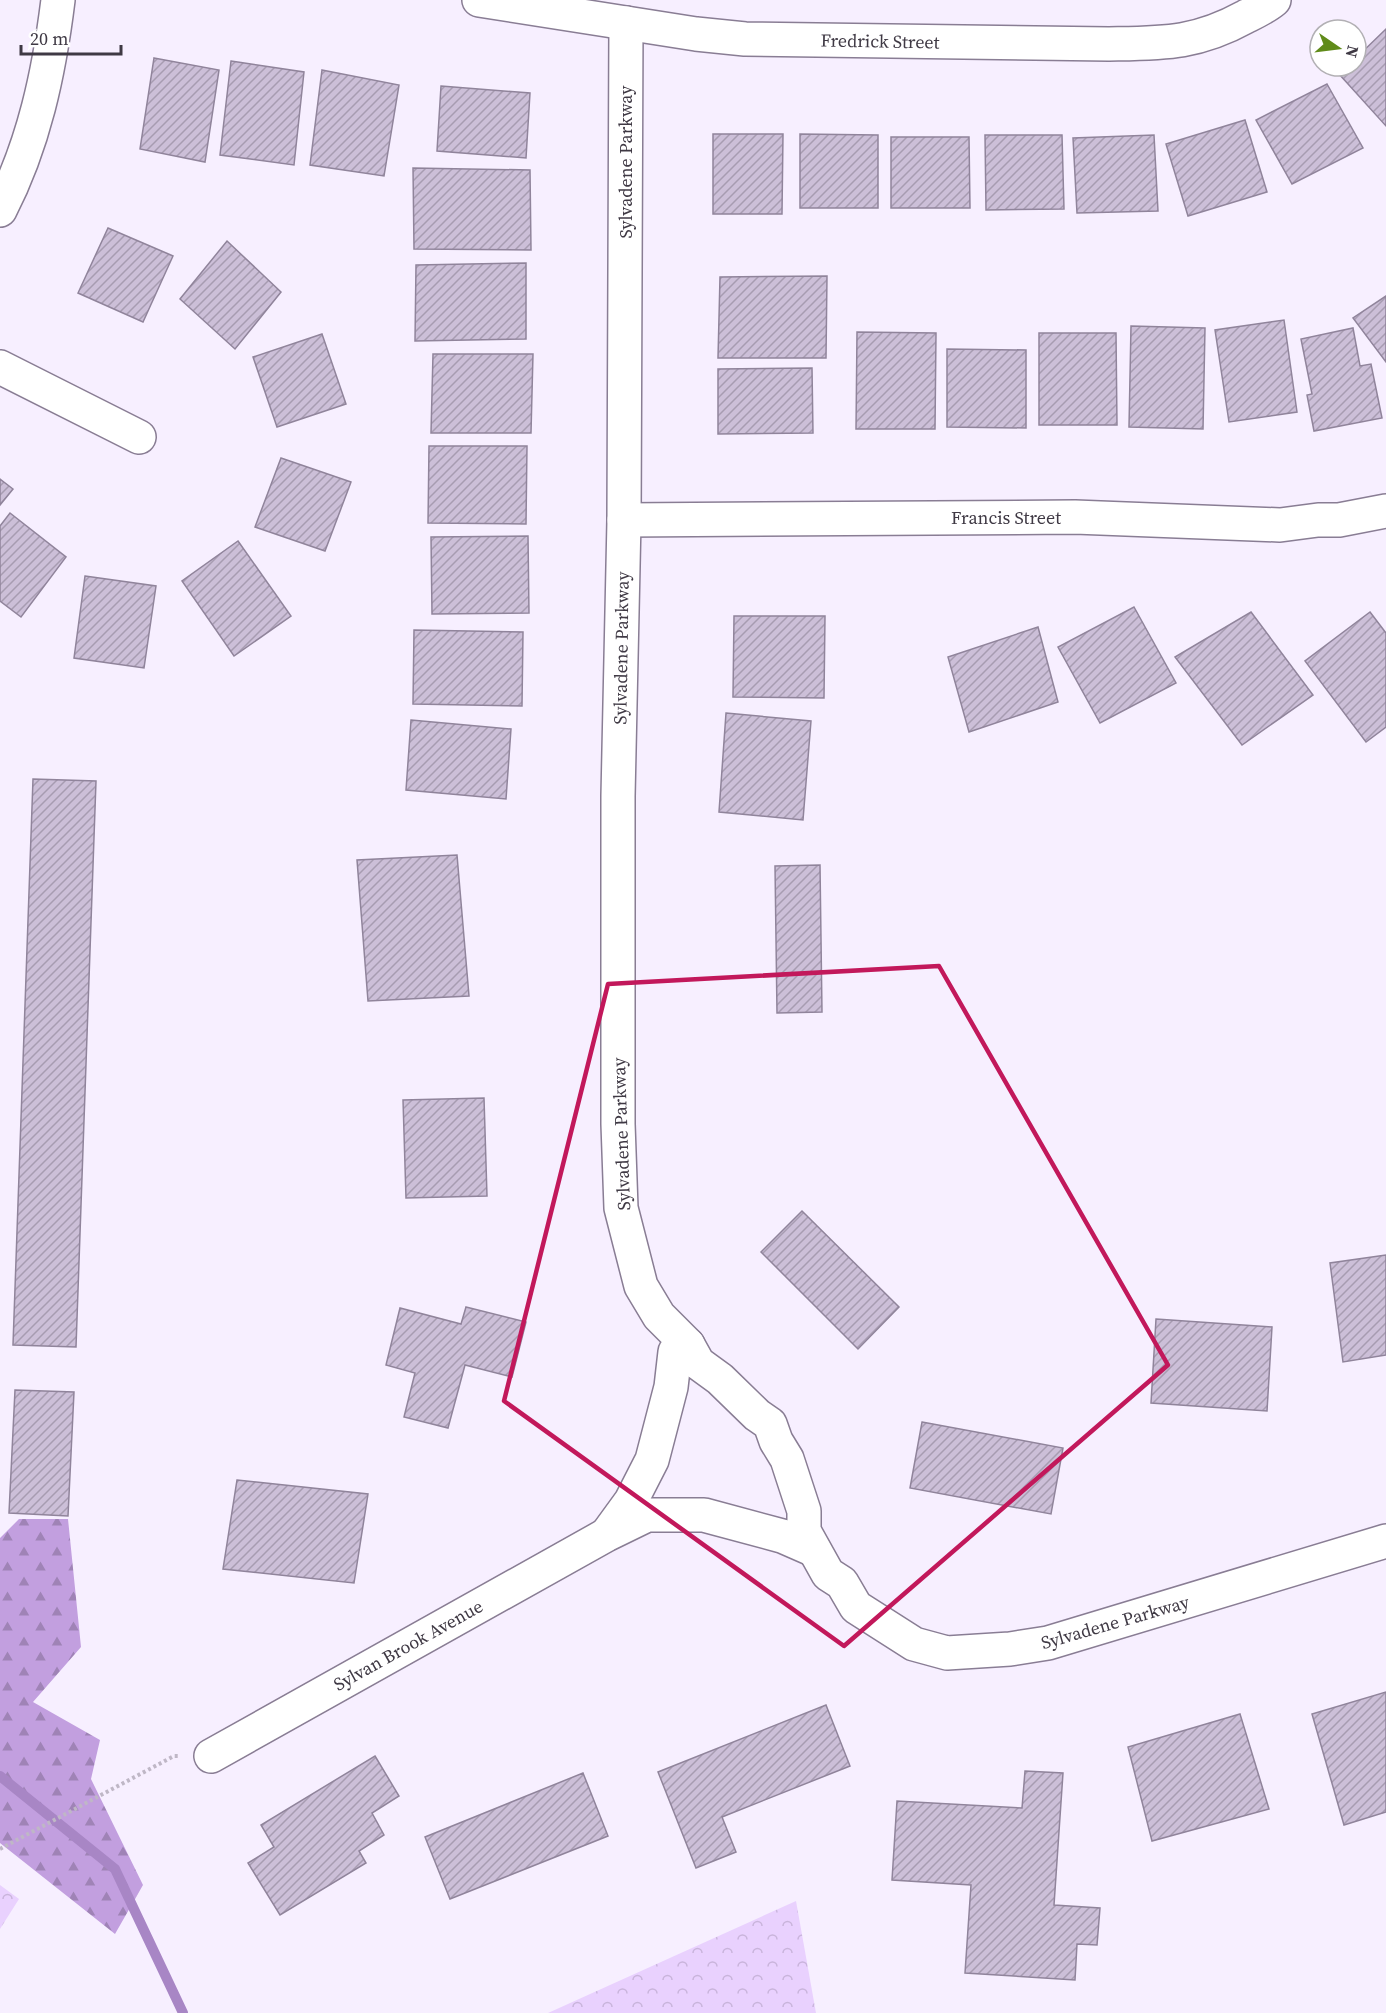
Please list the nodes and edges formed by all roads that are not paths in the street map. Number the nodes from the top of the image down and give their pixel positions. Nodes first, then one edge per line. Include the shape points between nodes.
1 (58, 0) edge
2 (479, 0) edge
3 (1274, 0) edge
4 (626, 23) junction
5 (0, 210) edge
6 (0, 368) edge
7 (139, 437) dead end
8 (1386, 510) edge
9 (624, 520) junction
10 (688, 1345) junction
11 (606, 1535) junction
12 (1386, 1541) edge
13 (814, 1550) junction
14 (211, 1755) road end

1 - 5 street via 33,130
2 - 4 street, Fredrick Street
3 - 4 street, Fredrick Street via 1197,38 1168,43 745,39
4 - 9 street, Sylvadene Parkway
6 - 7 street
8 - 9 street, Francis Street via 1339,520 1280,525 1076,517
9 - 10 street, Sylvadene Parkway via 618,796 621,1208 641,1286 659,1316
10 - 11 street, Sylvan Brook Avenue via 675,1352 671,1387 652,1460 631,1501
10 - 13 street, Sylvadene Parkway via 698,1363 770,1424 787,1459 804,1511 804,1531
11 - 13 street, Sylvan Brook Avenue via 647,1515 705,1515 782,1536
11 - 14 street, Sylvan Brook Avenue
12 - 13 street, Sylvadene Parkway via 1048,1643 947,1653 914,1644 856,1607

